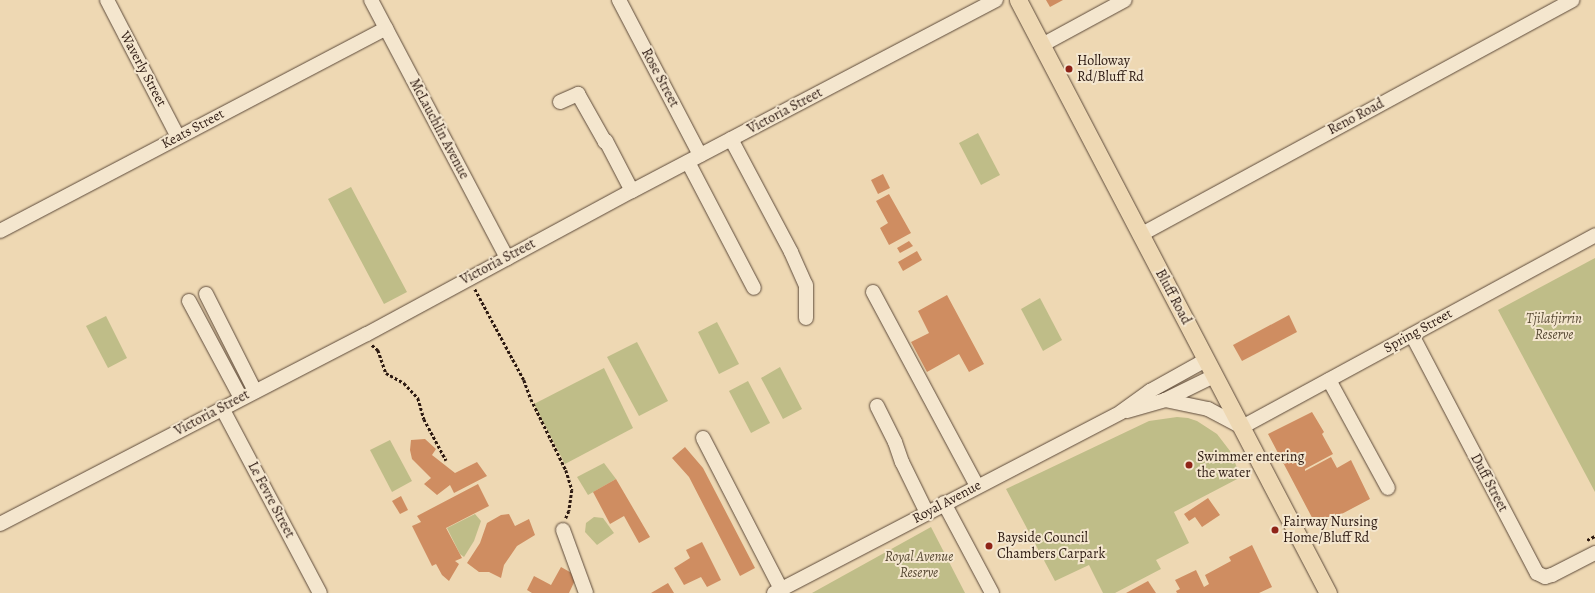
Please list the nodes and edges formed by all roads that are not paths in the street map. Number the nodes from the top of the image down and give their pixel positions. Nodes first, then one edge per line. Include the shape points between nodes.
1 (107, 0) edge
2 (371, 0) edge
3 (619, 0) edge
4 (996, 0) edge
5 (1018, 0) edge
6 (1126, 0) edge
7 (1572, 0) edge
8 (386, 28) junction
9 (1042, 45) junction
10 (560, 102) dead end
11 (178, 137) junction
12 (731, 140) junction
13 (694, 158) junction
14 (632, 191) junction
15 (0, 231) edge
16 (1140, 235) junction
17 (1595, 235) edge
18 (507, 258) junction
19 (754, 288) dead end
20 (873, 292) dead end
21 (206, 294) dead end
22 (189, 301) dead end
23 (806, 318) dead end
24 (1412, 335) junction
25 (1206, 360) junction
26 (1214, 376) junction
27 (1329, 380) junction
28 (255, 391) junction
29 (241, 398) junction
30 (1165, 400) junction
31 (877, 406) dead end
32 (222, 408) junction
33 (1121, 412) junction
34 (1242, 427) junction
35 (703, 438) dead end
36 (977, 486) junction
37 (1388, 488) dead end
38 (944, 503) junction
39 (927, 512) junction
40 (0, 524) edge
41 (563, 530) road end
42 (1595, 553) edge
43 (778, 591) edge
44 (320, 593) edge
45 (586, 593) edge
46 (992, 593) edge
47 (1328, 593) edge

1 - 11 street, Waverly Street
2 - 8 street, McLauchlin Avenue
3 - 13 street, Rose Street
4 - 12 street, Victoria Street
5 - 9 main road, Bluff Road
6 - 9 street
7 - 16 street, Reno Road
8 - 11 street, Keats Street
8 - 18 street, McLauchlin Avenue
9 - 16 main road, Bluff Road
10 - 14 street via 578,94
11 - 15 street, Keats Street
12 - 13 street, Victoria Street
12 - 23 street via 806,285
13 - 14 street, Victoria Street
13 - 19 street, Rose Street
14 - 18 street, Victoria Street
16 - 25 main road, Bluff Road
17 - 24 street, Spring Street
18 - 28 street, Victoria Street
20 - 36 street
21 - 28 street
22 - 29 street
24 - 27 street, Spring Street
24 - 42 street, Duff Street via 1537,573 1545,577 1552,575
25 - 26 main road, Bluff Road
25 - 33 street, Royal Avenue via 1150,391
26 - 30 street, Royal Avenue
26 - 34 main road, Bluff Road
27 - 34 street, Spring Street
27 - 37 street
28 - 29 street, Victoria Street
29 - 32 street, Victoria Street
30 - 33 street, Royal Avenue
30 - 34 street via 1208,409
31 - 39 street
32 - 40 street, Victoria Street
32 - 44 street, Le Fevre Street
33 - 36 street, Royal Avenue
34 - 47 main road, Bluff Road
35 - 43 street
36 - 38 street, Royal Avenue
38 - 39 street, Royal Avenue
38 - 46 street
39 - 43 street, Royal Avenue
41 - 45 street

